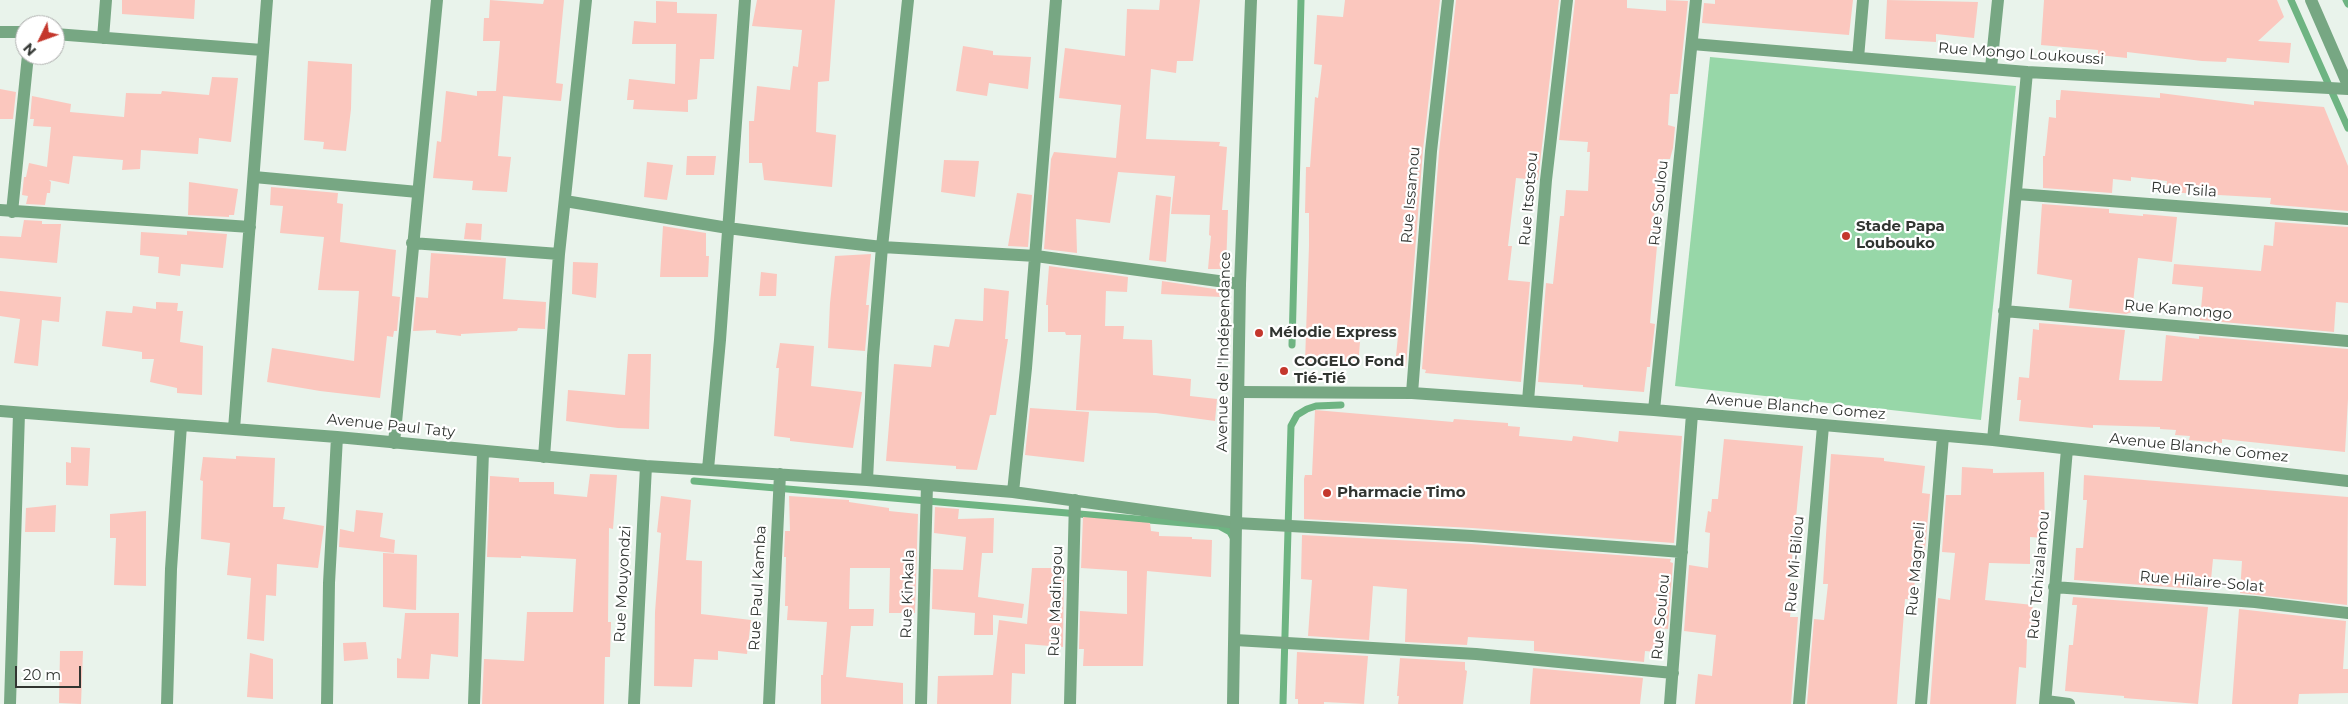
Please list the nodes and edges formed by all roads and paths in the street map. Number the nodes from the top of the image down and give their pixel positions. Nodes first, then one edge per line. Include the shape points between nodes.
1 (106, 0) edge
2 (267, 0) edge
3 (437, 0) edge
4 (586, 0) edge
5 (745, 0) edge
6 (908, 0) edge
7 (1056, 0) edge
8 (1251, 0) edge
9 (1448, 0) edge
10 (1567, 0) edge
11 (1696, 0) edge
12 (1863, 0) edge
13 (1998, 0) edge
14 (2311, 0) edge
15 (0, 32) edge
16 (15, 32) edge
17 (65, 35) edge
18 (103, 38) junction
19 (1692, 44) junction
20 (262, 50) junction
21 (1858, 58) junction
22 (27, 65) edge
23 (1991, 68) junction
24 (2027, 72) junction
25 (2348, 85) edge
26 (2348, 89) edge
27 (254, 177) junction
28 (418, 192) junction
29 (2017, 194) junction
30 (565, 201) junction
31 (6, 211) edge
32 (2348, 218) edge
33 (250, 226) junction
34 (728, 228) junction
35 (412, 243) junction
36 (882, 247) junction
37 (560, 254) junction
38 (1036, 256) junction
39 (1240, 284) junction
40 (2004, 311) junction
41 (2348, 340) edge
42 (1240, 392) junction
43 (1412, 393) junction
44 (1528, 401) junction
45 (1654, 410) junction
46 (0, 411) edge
47 (19, 413) junction
48 (1692, 414) junction
49 (180, 425) junction
50 (1823, 426) junction
51 (234, 429) junction
52 (1943, 436) junction
53 (337, 437) junction
54 (1993, 440) junction
55 (394, 443) junction
56 (2066, 449) junction
57 (483, 452) junction
58 (544, 457) junction
59 (646, 466) junction
60 (708, 469) junction
61 (780, 474) junction
62 (867, 480) junction
63 (2348, 481) edge
64 (927, 485) junction
65 (1013, 492) junction
66 (1075, 500) junction
67 (1236, 523) junction
68 (1682, 552) junction
69 (2054, 587) junction
70 (2348, 613) edge
71 (1234, 640) junction
72 (1673, 673) junction
73 (2046, 703) edge
74 (10, 704) edge
75 (167, 704) edge
76 (327, 704) edge
77 (474, 704) edge
78 (634, 704) edge
79 (769, 704) edge
80 (921, 704) edge
81 (1070, 704) edge
82 (1233, 704) edge
83 (1670, 704) edge
84 (1799, 704) edge
85 (1921, 704) edge
86 (2070, 704) edge

1 - 18 street
2 - 20 street
3 - 28 street
4 - 30 street
5 - 34 street
6 - 36 street
7 - 38 street
8 - 39 street, Avenue de l'Indépendance
9 - 43 street, Rue Issamou via 1431,151
10 - 44 street, Rue Itsotsou via 1546,180
11 - 19 street, Rue Soulou
12 - 21 street
13 - 23 street
14 - 25 street
15 - 16 street
17 - 18 street
18 - 20 street
19 - 21 street, Rue Mongo Loukoussi
19 - 45 street, Rue Soulou
20 - 27 street
21 - 23 street, Rue Mongo Loukoussi
22 - 31 street
23 - 24 street, Rue Mongo Loukoussi
24 - 26 street, Rue Mongo Loukoussi
24 - 29 street
27 - 28 street
27 - 33 street
28 - 35 street
29 - 32 street, Rue Tsila
29 - 40 street
30 - 34 street
30 - 37 street
31 - 33 street
33 - 51 street
34 - 36 street
34 - 60 street
35 - 37 street
35 - 55 street
36 - 38 street
36 - 62 street
37 - 58 street
38 - 39 street
38 - 65 street
39 - 42 street, Avenue de l'Indépendance
40 - 41 street, Rue Kamongo
40 - 54 street
42 - 43 street, Avenue Blanche Gomez
42 - 67 street, Avenue de l'Indépendance
43 - 44 street, Avenue Blanche Gomez
44 - 45 street, Avenue Blanche Gomez
45 - 48 street, Avenue Blanche Gomez
46 - 47 street, Avenue Paul Taty
47 - 49 street, Avenue Paul Taty
47 - 74 street
48 - 50 street, Avenue Blanche Gomez
48 - 68 street, Rue Soulou
49 - 51 street, Avenue Paul Taty
49 - 75 street
50 - 52 street, Avenue Blanche Gomez
50 - 84 street, Rue Mi-Bilou
51 - 53 street, Avenue Paul Taty
52 - 54 street, Avenue Blanche Gomez
52 - 85 street, Rue Magneli
53 - 55 street, Avenue Paul Taty
53 - 76 street via 329,583
54 - 56 street, Avenue Blanche Gomez
55 - 57 street, Avenue Paul Taty
56 - 63 street, Avenue Blanche Gomez
56 - 69 street, Rue Tchizalamou
57 - 58 street, Avenue Paul Taty
57 - 77 street
58 - 59 street, Avenue Paul Taty
59 - 60 street, Avenue Paul Taty
59 - 78 street, Rue Mouyondzi
60 - 61 street, Avenue Paul Taty
61 - 62 street, Avenue Paul Taty
61 - 79 street, Rue Paul Kamba
62 - 64 street, Avenue Paul Taty
64 - 65 street, Avenue Paul Taty
64 - 80 street, Rue Kinkala
65 - 66 street, Avenue Paul Taty
66 - 67 street, Avenue Paul Taty
66 - 81 street, Rue Madingou
67 - 68 street, Avenue Paul Taty
67 - 71 street, Avenue de l'Indépendance
68 - 72 street, Rue Soulou
69 - 70 street, Rue Hilaire-Solat via 2255,602
69 - 73 street, Rue Tchizalamou
71 - 72 street via 1476,654
71 - 82 street, Avenue de l'Indépendance
72 - 83 street, Rue Soulou
73 - 86 street

